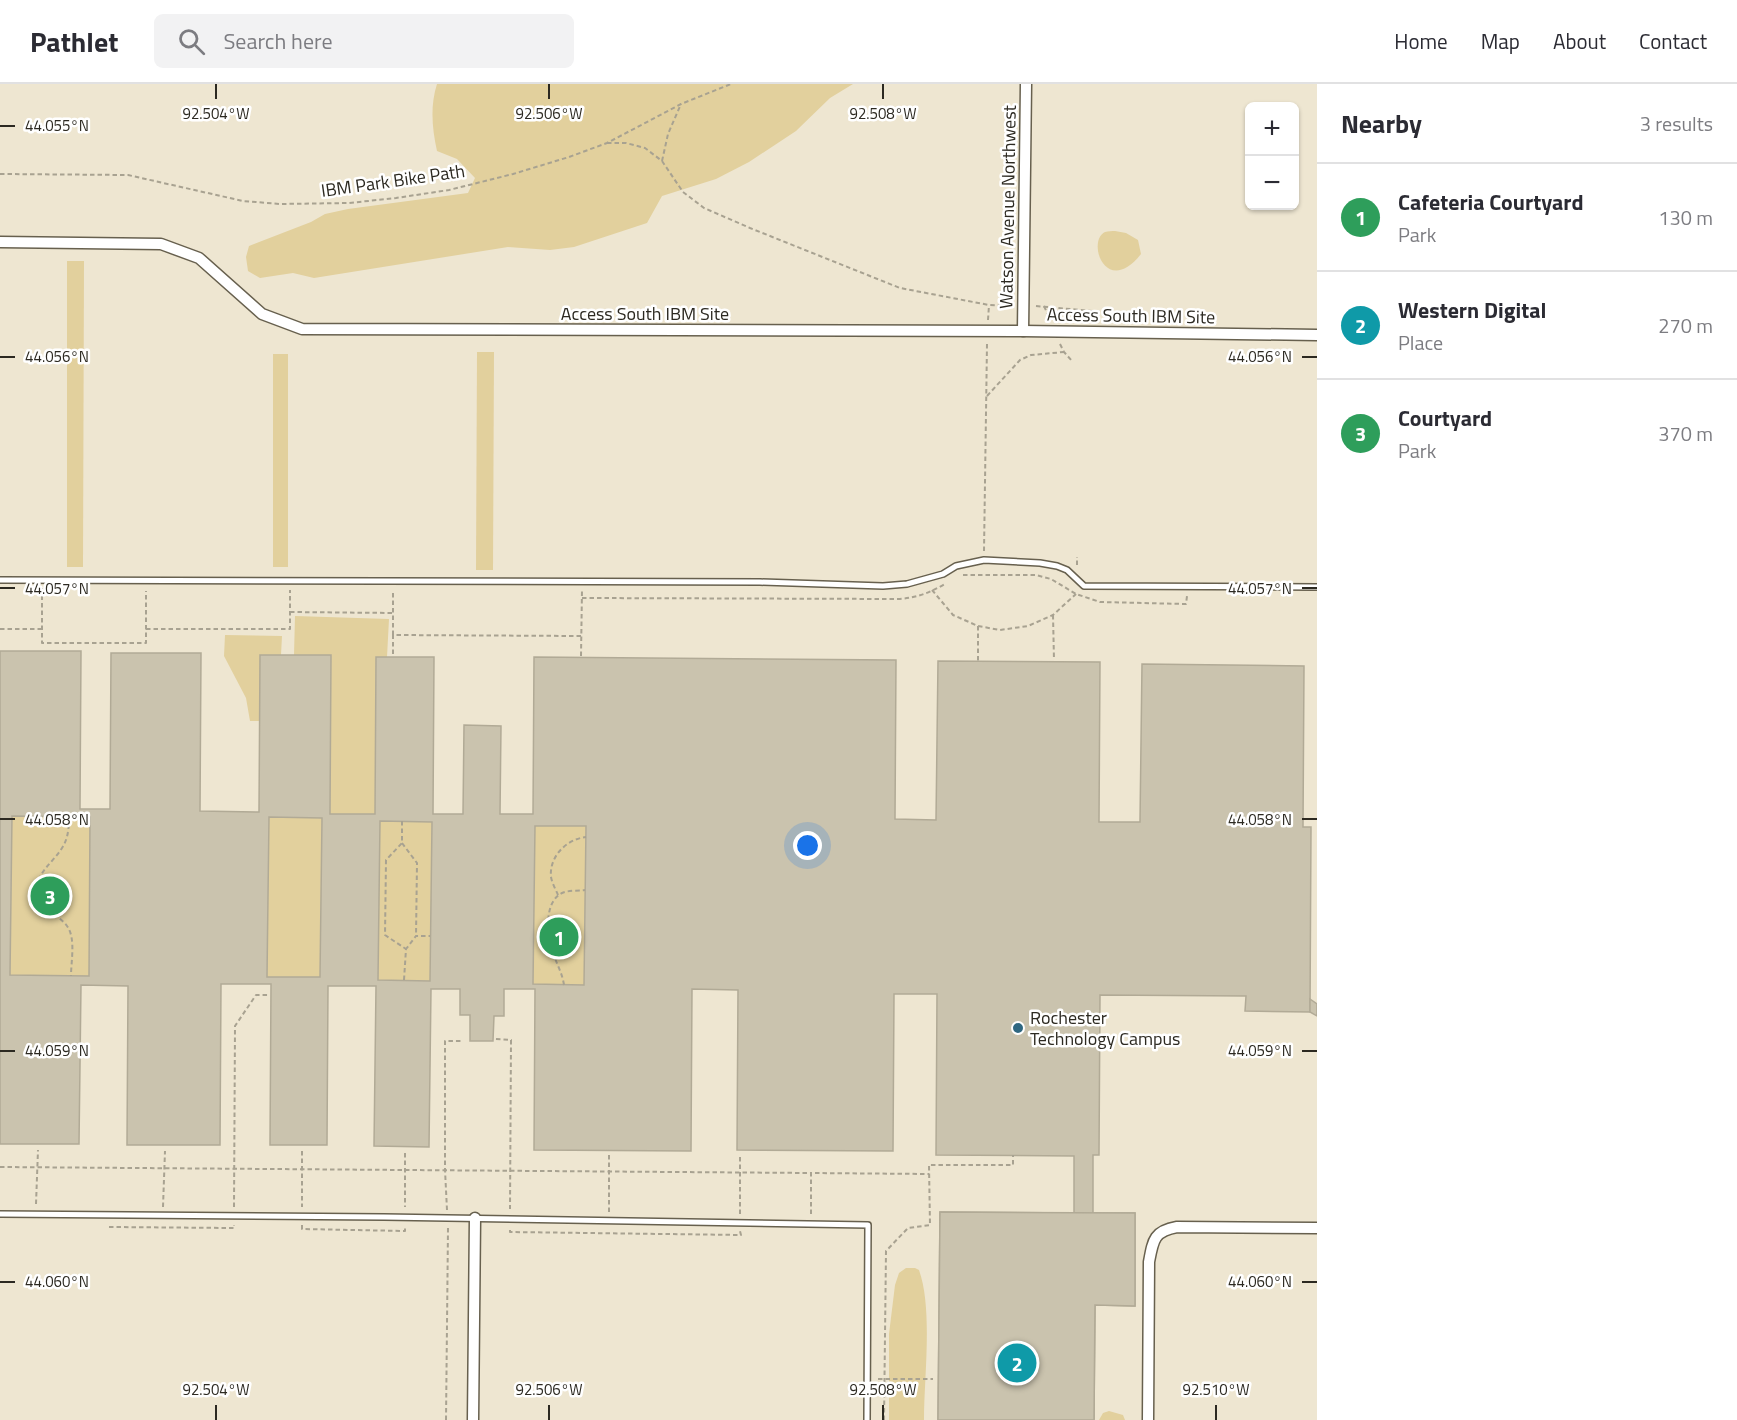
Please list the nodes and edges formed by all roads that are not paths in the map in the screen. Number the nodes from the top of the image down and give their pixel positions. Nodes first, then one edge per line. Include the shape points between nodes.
1 (1026, 84) edge
2 (0, 242) edge
3 (1023, 331) junction
4 (1317, 335) edge
5 (0, 580) edge
6 (1317, 587) edge
7 (0, 1214) edge
8 (475, 1218) junction
9 (1317, 1228) edge
10 (473, 1420) edge
11 (867, 1420) edge
12 (1148, 1420) edge

1 - 3 street, Watson Avenue Northwest
2 - 3 street, Access South IBM Site via 161,244 199,258 262,314 302,329
3 - 4 street, Access South IBM Site
5 - 6 lane via 760,582 883,586 914,583 956,566 984,560 1057,566 1084,586
7 - 8 lane
8 - 10 street
8 - 11 lane via 868,1225
9 - 12 street via 1163,1229 1151,1247 1149,1262

